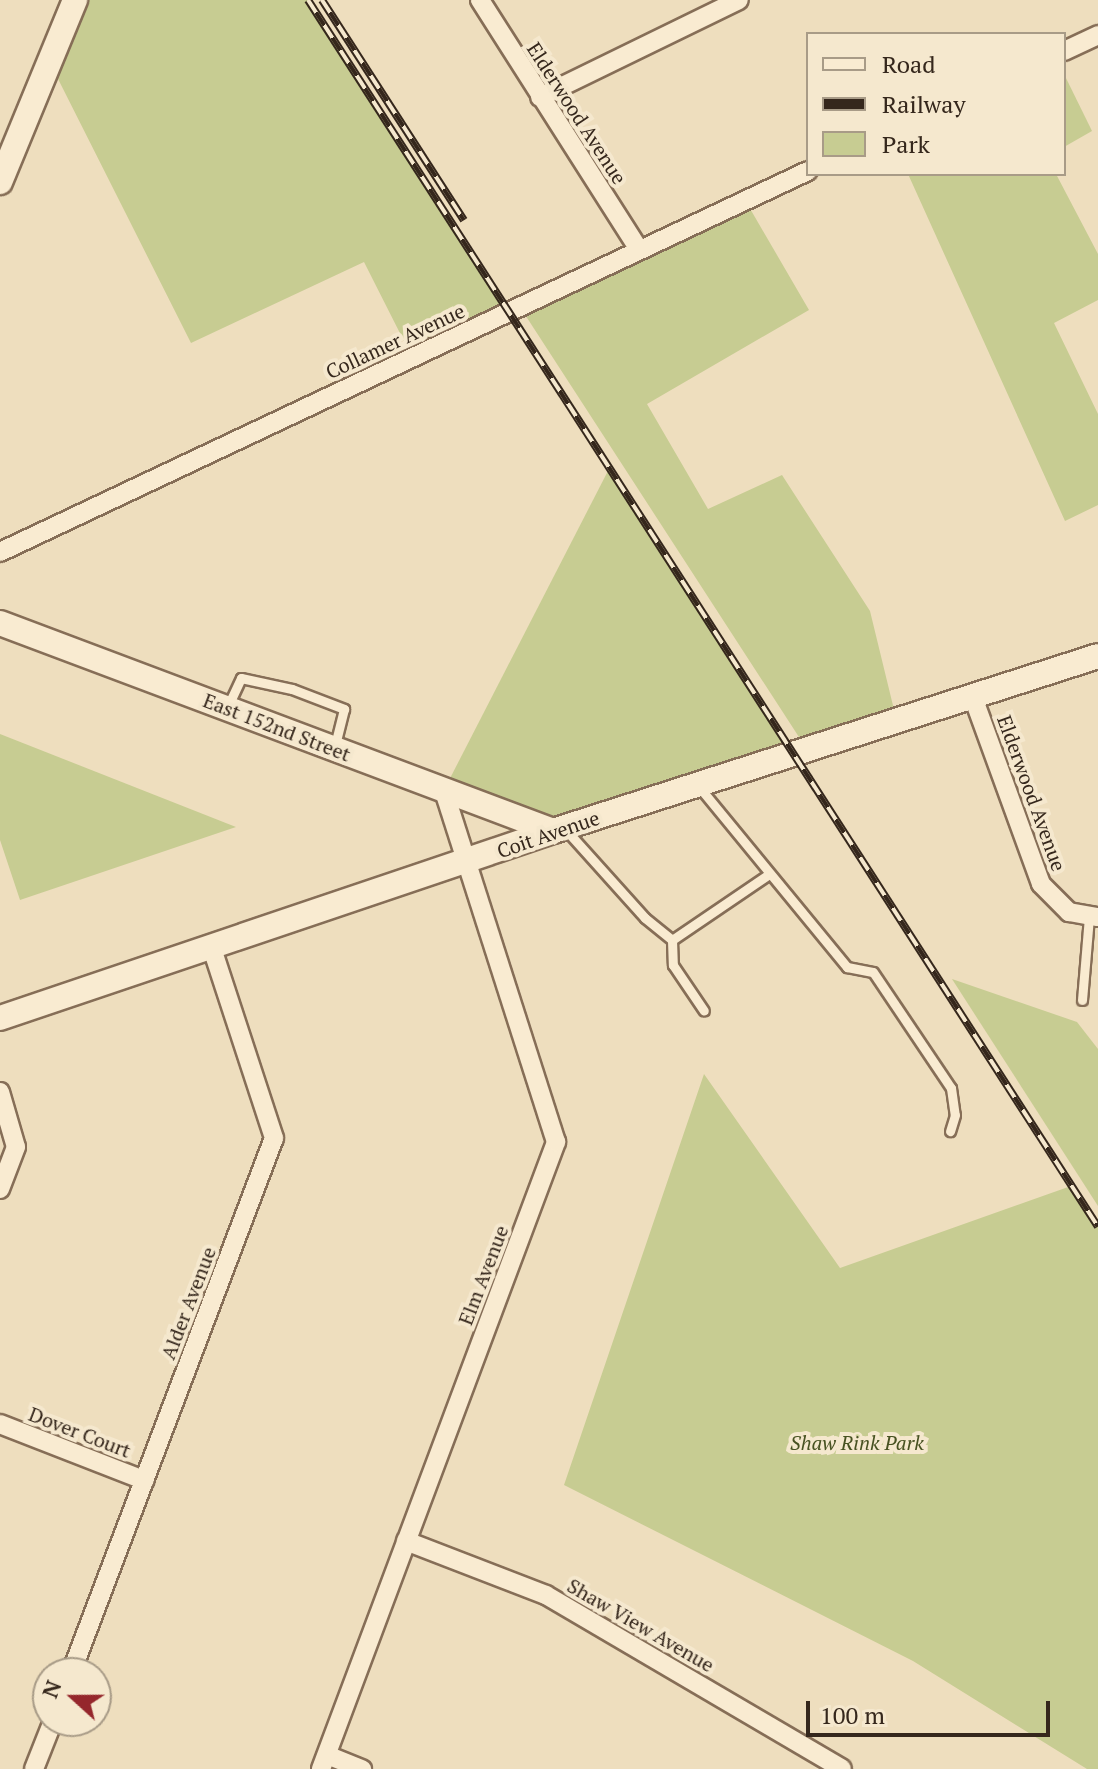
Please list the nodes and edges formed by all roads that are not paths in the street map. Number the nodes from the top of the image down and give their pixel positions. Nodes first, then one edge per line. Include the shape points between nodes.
1 (75, 0) edge
2 (480, 0) edge
3 (739, 0) edge
4 (1098, 35) edge
5 (1066, 50) edge
6 (540, 97) junction
7 (806, 172) edge
8 (0, 182) edge
9 (639, 250) junction
10 (0, 552) edge
11 (0, 623) edge
12 (1098, 656) edge
13 (973, 697) junction
14 (227, 708) junction
15 (334, 749) junction
16 (698, 785) junction
17 (444, 790) junction
18 (559, 829) junction
19 (466, 864) junction
20 (769, 874) junction
21 (1094, 917) edge
22 (672, 940) junction
23 (211, 945) junction
24 (1082, 1000) dead end
25 (704, 1011) dead end
26 (0, 1018) edge
27 (0, 1092) edge
28 (950, 1131) dead end
29 (0, 1189) edge
30 (0, 1424) edge
31 (144, 1480) junction
32 (406, 1541) junction
33 (77, 1657) edge
34 (47, 1737) edge
35 (324, 1762) edge
36 (34, 1769) edge
37 (362, 1769) edge
38 (842, 1769) edge

1 - 8 street
2 - 6 street, Elderwood Avenue
3 - 6 street
4 - 5 street
6 - 9 street, Elderwood Avenue
7 - 9 street, Collamer Avenue
9 - 10 street, Collamer Avenue
11 - 14 street, East 152nd Street
12 - 13 street, Coit Avenue
13 - 16 street, Coit Avenue
13 - 21 street, Elderwood Avenue via 1041,884 1058,905
14 - 15 street, East 152nd Street
14 - 15 lane via 241,678 292,689 344,709
15 - 17 street, East 152nd Street
16 - 18 street, Coit Avenue
16 - 20 lane
17 - 18 street, East 152nd Street
17 - 19 street, Elm Avenue
18 - 19 street, Coit Avenue
18 - 22 lane
19 - 23 street, Coit Avenue
19 - 32 street, Elm Avenue via 556,1142
20 - 22 lane
20 - 28 lane via 847,967 873,972 951,1088 955,1115
21 - 24 lane
22 - 25 lane via 673,965
23 - 26 street, Coit Avenue
23 - 31 street, Alder Avenue via 274,1138
27 - 29 street via 16,1147
30 - 31 street, Dover Court
31 - 33 street, Alder Avenue
32 - 35 street, Elm Avenue
32 - 38 street, Shaw View Avenue via 546,1595
34 - 36 street
35 - 37 street

